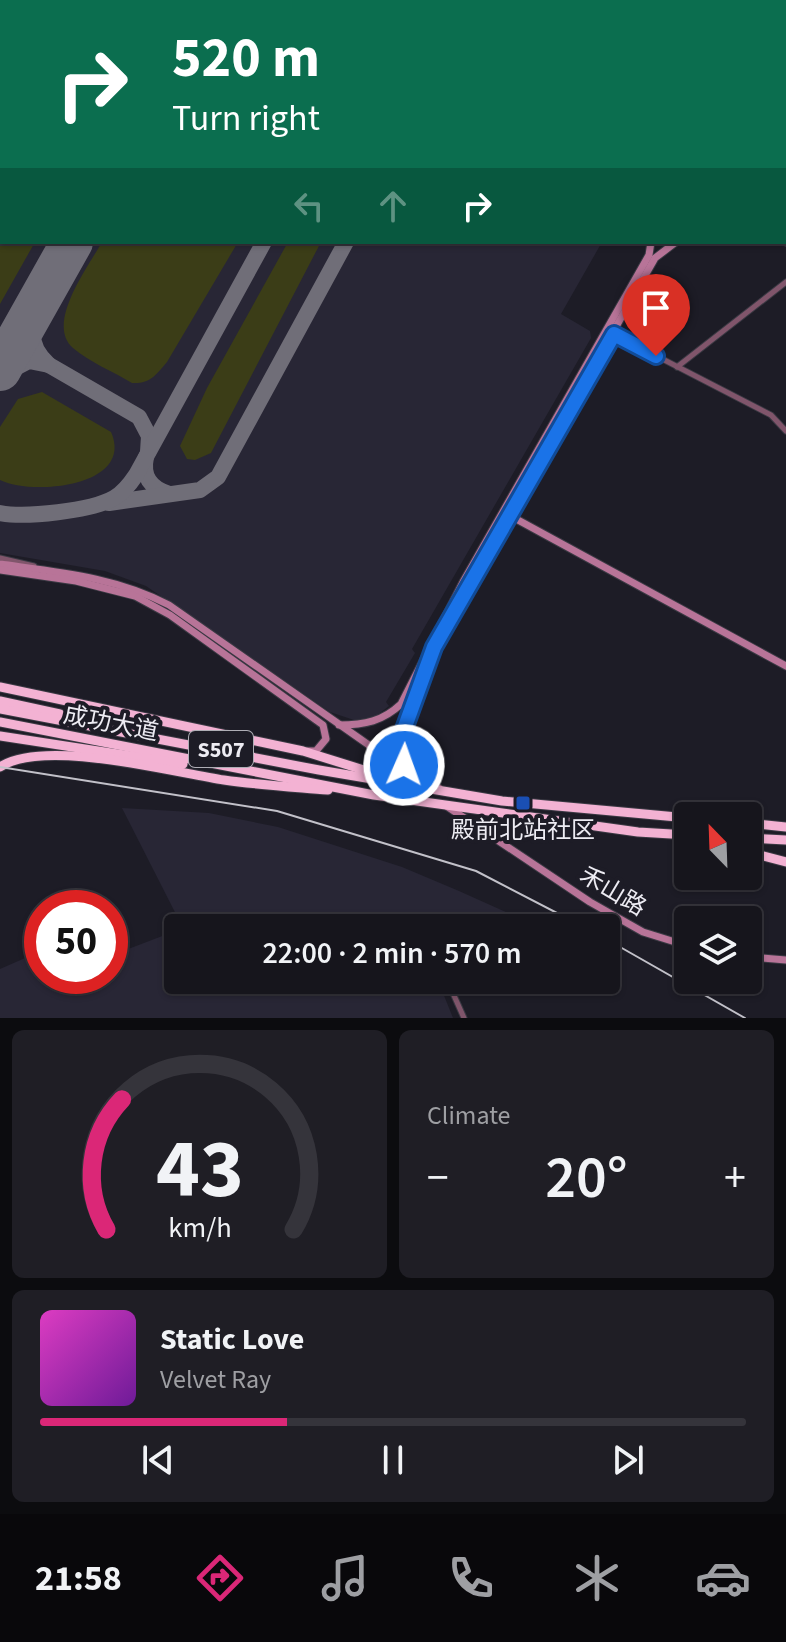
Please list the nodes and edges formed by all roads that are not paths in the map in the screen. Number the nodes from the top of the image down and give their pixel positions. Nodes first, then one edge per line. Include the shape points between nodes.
1 (651, 244) edge
2 (673, 244) edge
3 (786, 282) edge
4 (614, 334) junction
5 (677, 367) junction
6 (786, 431) edge
7 (506, 514) junction
8 (0, 561) edge
9 (0, 570) edge
10 (786, 666) edge
11 (0, 687) edge
12 (0, 701) edge
13 (0, 709) edge
14 (0, 722) edge
15 (339, 725) junction
16 (0, 736) edge
17 (223, 750) junction
18 (303, 751) junction
19 (0, 767) edge
20 (414, 781) junction
21 (330, 785) junction
22 (374, 795) junction
23 (443, 804) junction
24 (674, 817) edge
25 (786, 820) edge
26 (762, 824) edge
27 (762, 824) edge
28 (786, 827) edge
29 (674, 836) edge
30 (762, 839) edge
31 (786, 840) edge
32 (762, 856) edge
33 (786, 862) edge
34 (674, 942) edge
35 (762, 958) edge
36 (786, 960) edge
37 (453, 994) edge
38 (464, 1018) edge

1 - 7 main road
2 - 4 main road via 655,258
3 - 5 street
4 - 5 street
4 - 7 main road
5 - 6 street via 771,415
7 - 10 main road
7 - 15 main road via 435,632 401,704 371,723
7 - 20 main road via 434,647 403,732 404,765
8 - 15 main road via 115,582 169,605
9 - 18 main road via 135,596 170,615 316,718 326,739 316,751
11 - 18 highway, 成功大道
12 - 17 highway, S507
13 - 17 highway, 成功大道 / S507
14 - 21 highway, 成功大道
15 - 20 main road
16 - 21 highway, S507
17 - 20 highway, 成功大道 / S507 via 319,770
18 - 20 highway, 成功大道
19 - 22 highway via 41,754
20 - 24 highway, 成功大道 / S507 via 502,801
21 - 22 highway, 成功大道 / S507
22 - 23 highway, 成功大道 / S507
23 - 29 highway, 成功大道 / S507
23 - 34 main road, 禾山路 via 616,917
25 - 26 highway
27 - 28 highway
30 - 31 highway
32 - 33 highway
35 - 36 main road
37 - 38 street

